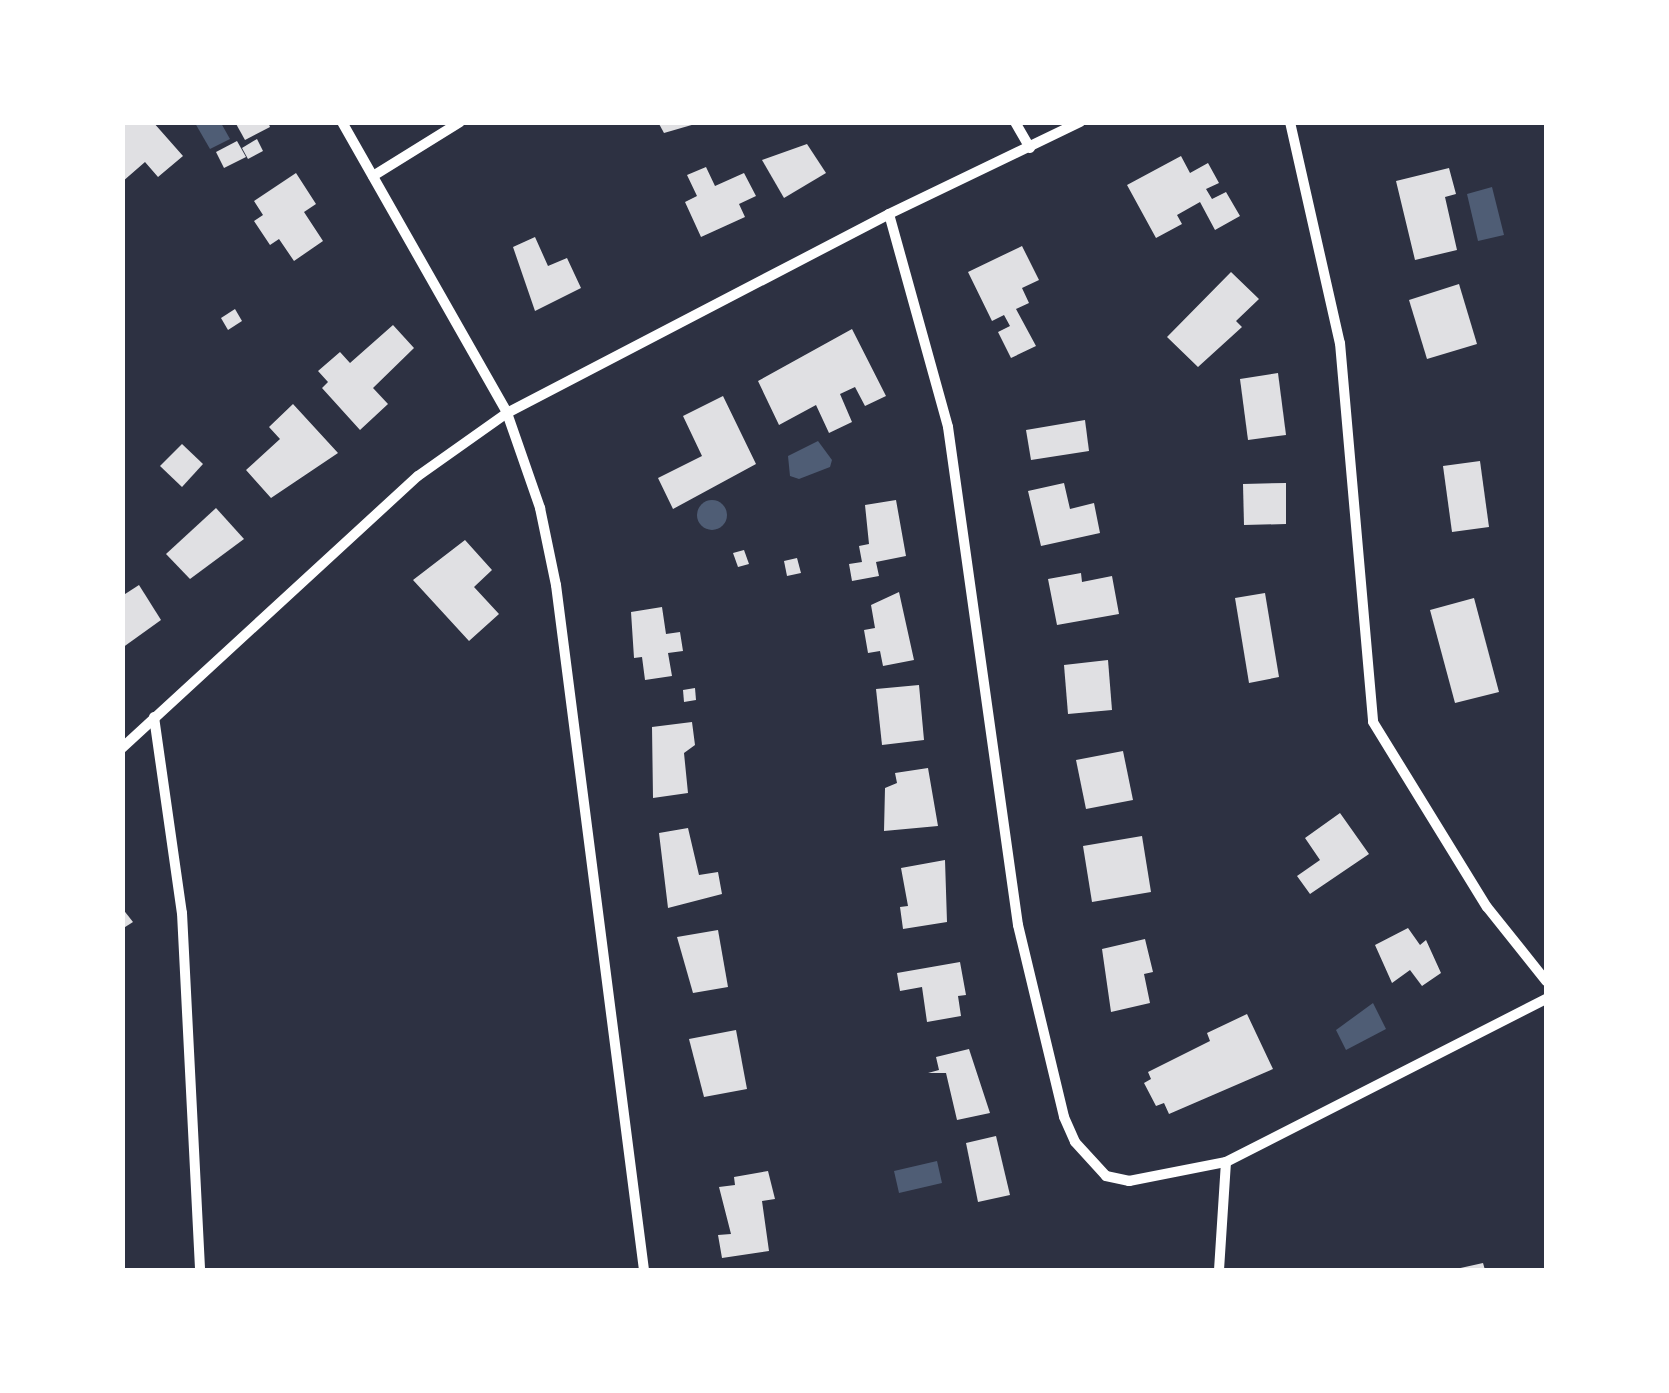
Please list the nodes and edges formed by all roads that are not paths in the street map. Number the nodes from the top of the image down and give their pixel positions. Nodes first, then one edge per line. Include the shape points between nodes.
1 (342, 122) edge
2 (460, 122) edge
3 (1014, 122) edge
4 (1080, 122) edge
5 (1290, 122) edge
6 (1061, 127) edge
7 (1030, 148) junction
8 (374, 176) junction
9 (889, 214) junction
10 (507, 413) junction
11 (154, 718) junction
12 (122, 748) edge
13 (1546, 980) edge
14 (1546, 1000) edge
15 (1226, 1162) junction
16 (200, 1270) edge
17 (644, 1270) edge
18 (1219, 1270) edge

1 - 8 street
2 - 8 street
3 - 7 street
4 - 6 street
5 - 13 street via 1340,342 1373,722 1448,849
6 - 7 street
7 - 9 street
8 - 10 street
9 - 10 street
9 - 15 street via 948,427 1018,925 1064,1118 1074,1142 1106,1176 1129,1181
10 - 11 street via 418,476
10 - 17 street via 540,508 556,586
11 - 12 street
11 - 16 street via 182,913
14 - 15 street
15 - 18 street

